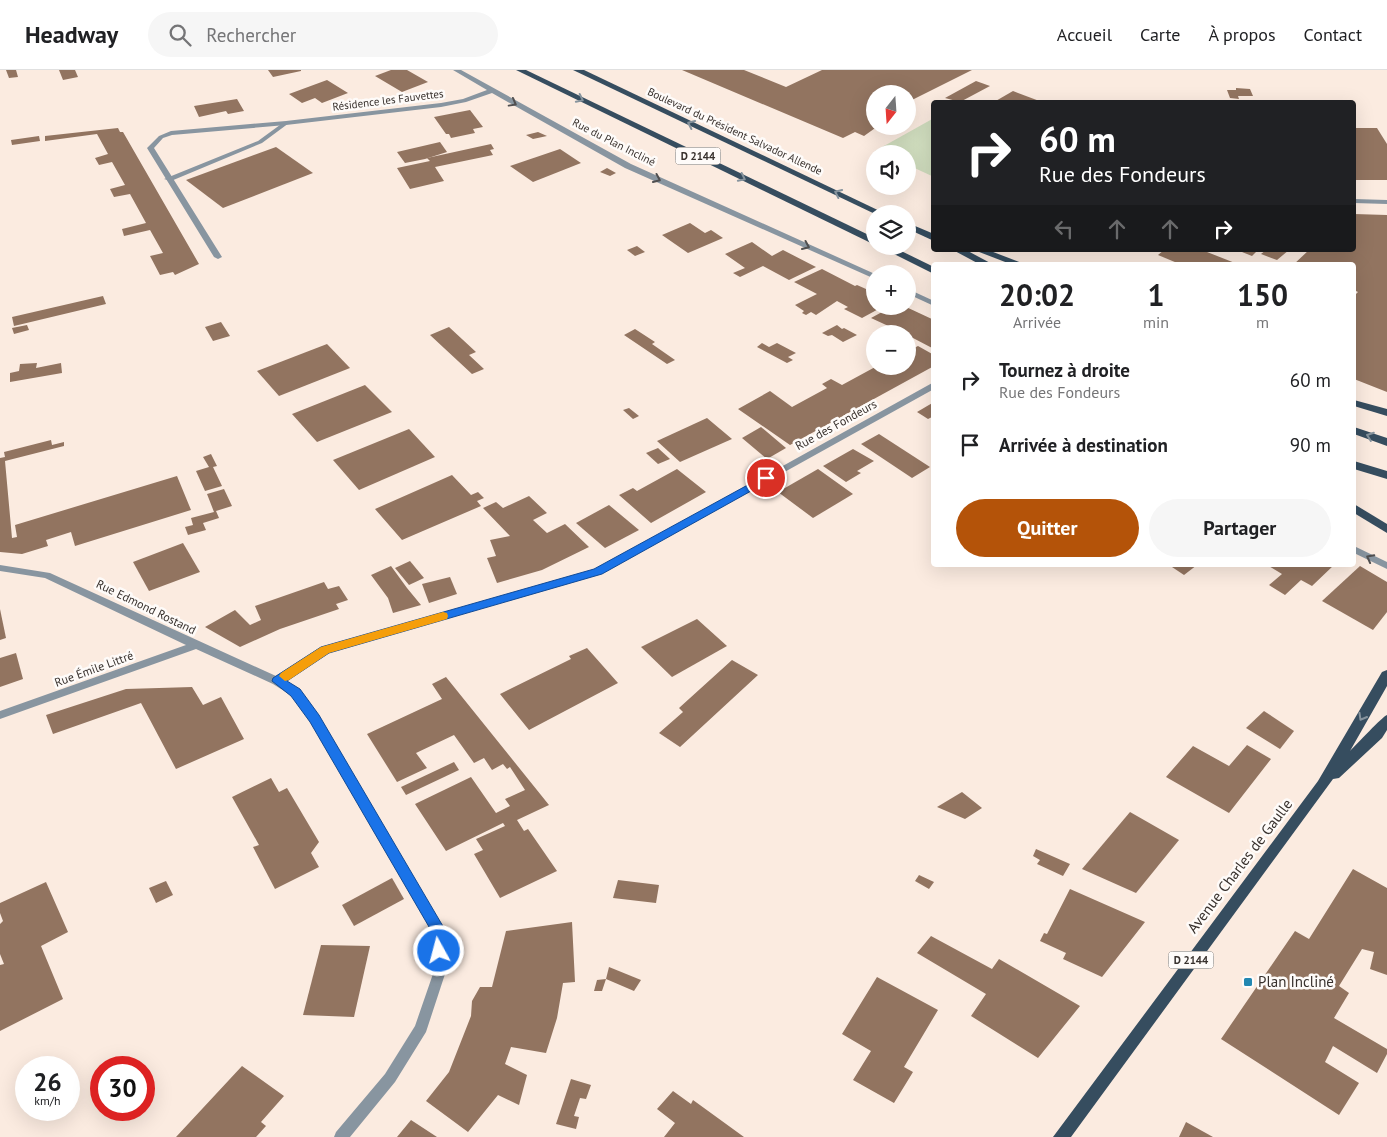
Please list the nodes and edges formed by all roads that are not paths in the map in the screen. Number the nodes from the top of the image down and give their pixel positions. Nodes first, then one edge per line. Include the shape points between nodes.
1 (456, 70) edge
2 (520, 70) edge
3 (577, 70) edge
4 (491, 91) junction
5 (286, 123) junction
6 (168, 179) junction
7 (1356, 201) edge
8 (1387, 202) edge
9 (866, 206) edge
10 (916, 228) edge
11 (916, 229) edge
12 (931, 233) edge
13 (931, 236) edge
14 (866, 238) edge
15 (962, 252) edge
16 (985, 252) edge
17 (901, 255) edge
18 (218, 258) dead end
19 (983, 262) edge
20 (1013, 262) edge
21 (931, 270) edge
22 (866, 273) edge
23 (916, 295) edge
24 (931, 302) edge
25 (931, 387) edge
26 (1356, 404) edge
27 (1387, 413) edge
28 (1356, 431) edge
29 (1387, 442) edge
30 (1356, 466) edge
31 (1387, 476) edge
32 (1356, 508) edge
33 (1356, 508) edge
34 (1387, 517) edge
35 (1387, 529) edge
36 (1356, 550) edge
37 (1387, 566) edge
38 (0, 568) edge
39 (196, 645) junction
40 (1387, 675) edge
41 (278, 681) junction
42 (0, 715) edge
43 (1387, 716) edge
44 (1387, 722) edge
45 (1377, 734) junction
46 (1323, 785) junction
47 (341, 1137) edge
48 (1061, 1137) edge

1 - 4 street, Rue du Plan Incliné
2 -> 14 main road, D 2144
9 -> 3 main road, Boulevard du Président Salvador Allende / D 2144
4 - 5 street, Résidence les Fauvettes via 441,105
4 -> 22 street, Rue du Plan Incliné via 628,166
5 - 6 street, Résidence les Fauvettes via 260,142
5 - 6 street, Résidence les Fauvettes via 160,136 150,148
6 - 18 street, Résidence les Fauvettes
7 - 8 street
10 - 12 main road
11 - 13 main road
15 - 19 main road
16 - 20 main road
17 - 21 main road
23 - 24 street
25 - 41 street, Rue des Fondeurs via 598,572 325,650
26 - 27 main road
29 -> 28 main road
30 - 31 main road
32 - 34 main road
33 - 35 main road
37 -> 36 street
38 - 39 street, Rue Edmond Rostand via 47,575
39 - 41 street, Rue Edmond Rostand
39 - 42 street, Rue Émile Littré
40 -> 46 main road, Avenue Charles de Gaulle / D 2144
41 - 47 street via 296,693 314,718 439,932 440,971 421,1028 390,1078
43 - 45 main road
44 - 45 main road, Avenue Charles de Gaulle
45 - 46 main road, Avenue Charles de Gaulle / D 2144
46 - 48 main road, Avenue Charles de Gaulle / D 2144

